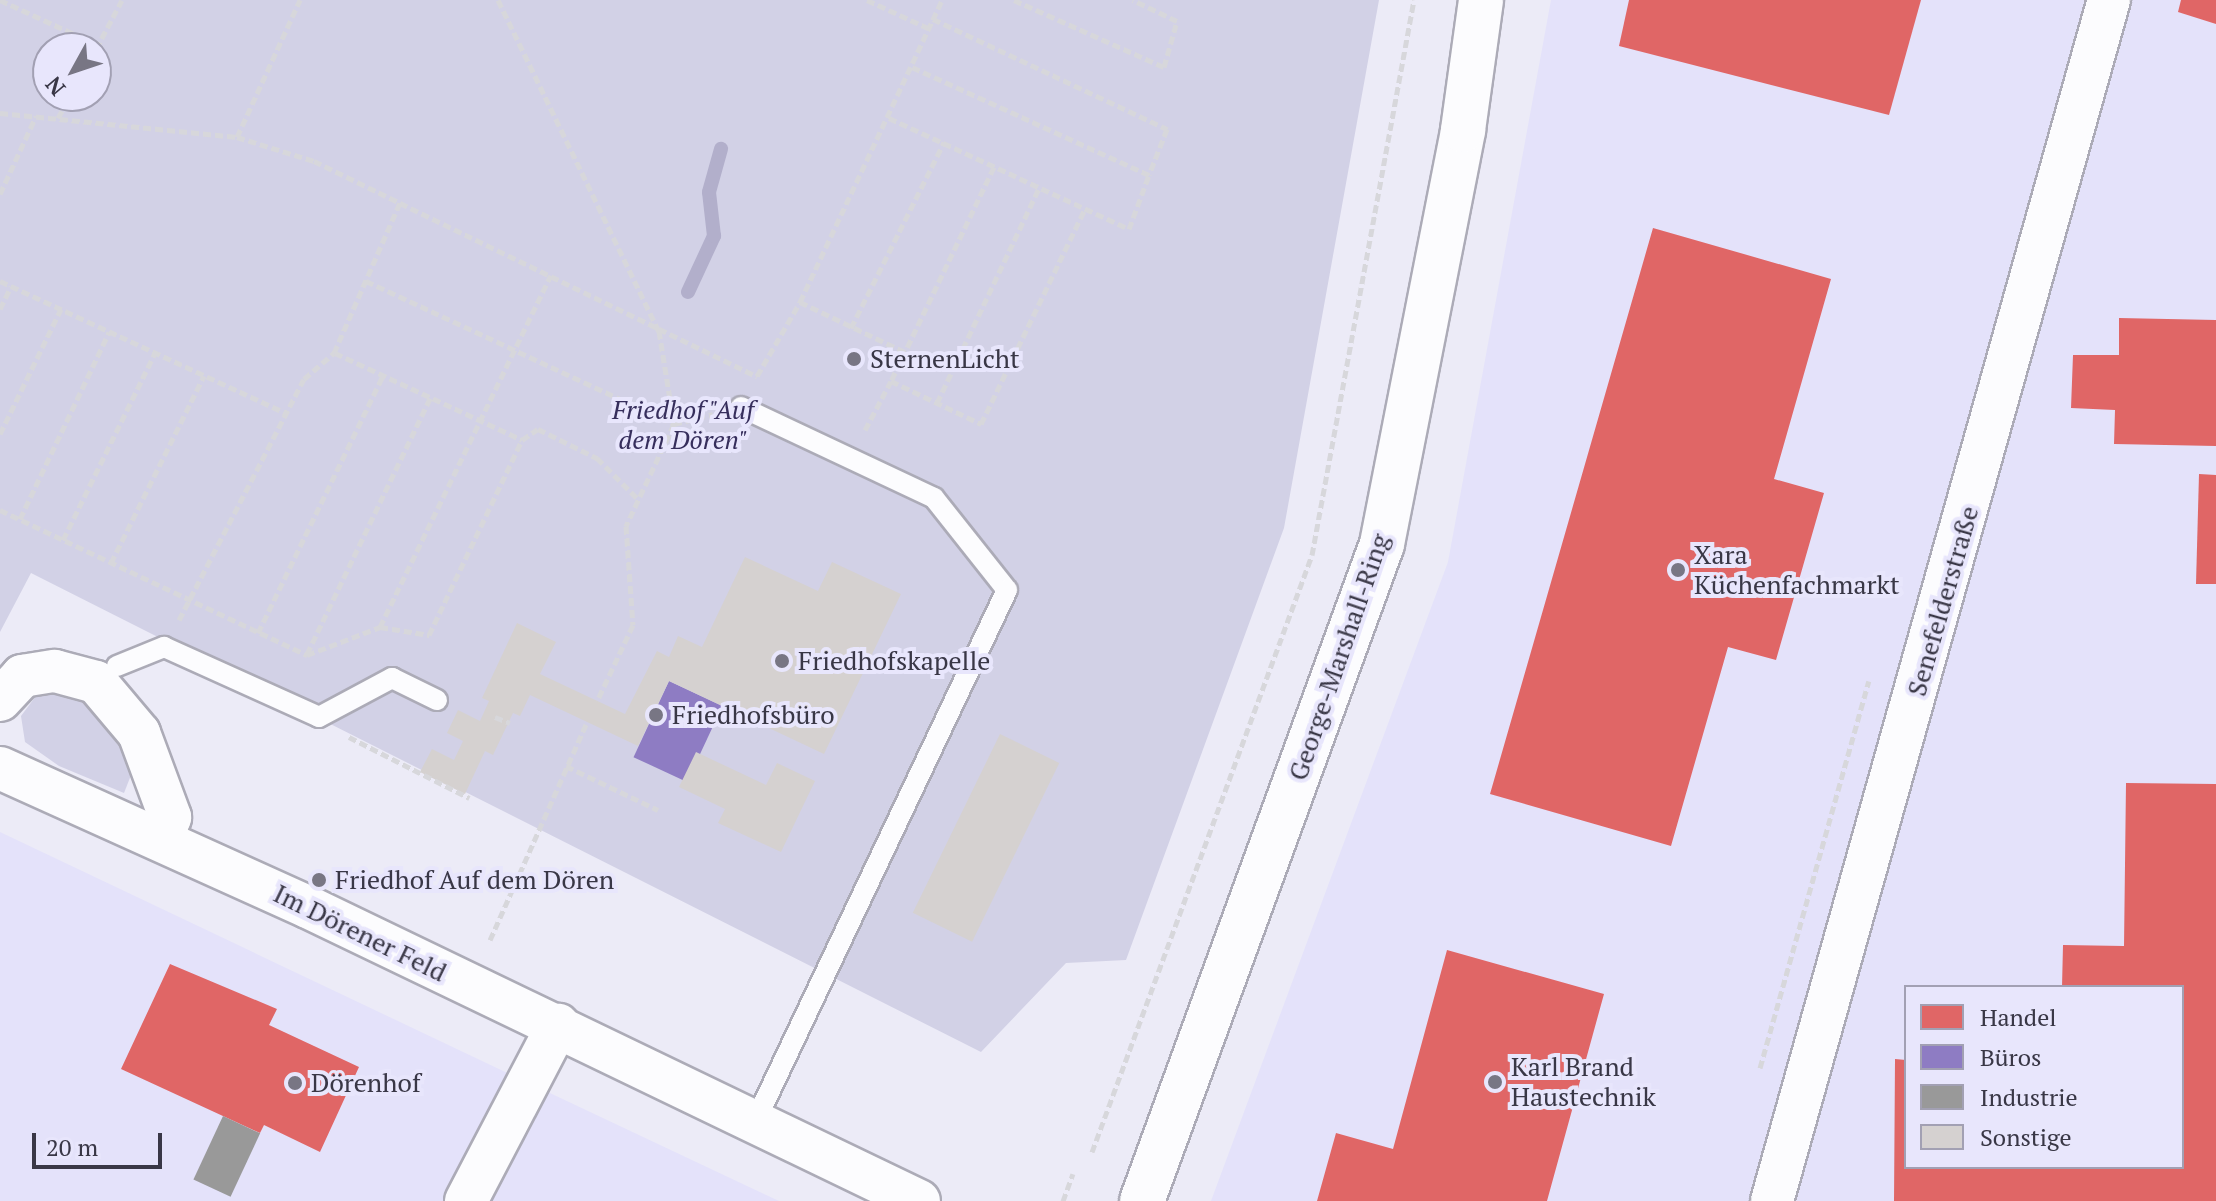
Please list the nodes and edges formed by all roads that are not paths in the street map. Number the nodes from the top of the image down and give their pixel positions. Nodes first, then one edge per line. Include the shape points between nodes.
1 (1481, 0) edge
2 (2109, 0) edge
3 (741, 407) dead end
4 (117, 666) dead end
5 (0, 700) edge
6 (437, 700) dead end
7 (0, 768) edge
8 (162, 840) junction
9 (558, 1025) junction
10 (754, 1124) junction
11 (466, 1201) edge
12 (919, 1201) edge
13 (1142, 1201) edge
14 (1772, 1201) edge

1 - 13 main road, George-Marshall-Ring via 1463,130 1382,544
2 - 14 street, Senefelderstraße
3 - 10 lane via 934,498 1007,590
4 - 6 lane via 164,647 319,717 392,678
5 - 8 street via 22,676 55,671 96,682 139,733 170,817
7 - 8 street, Im Dörener Feld
8 - 9 street, Im Dörener Feld
9 - 10 street, Im Dörener Feld
9 - 11 street
10 - 12 street, Im Dörener Feld

